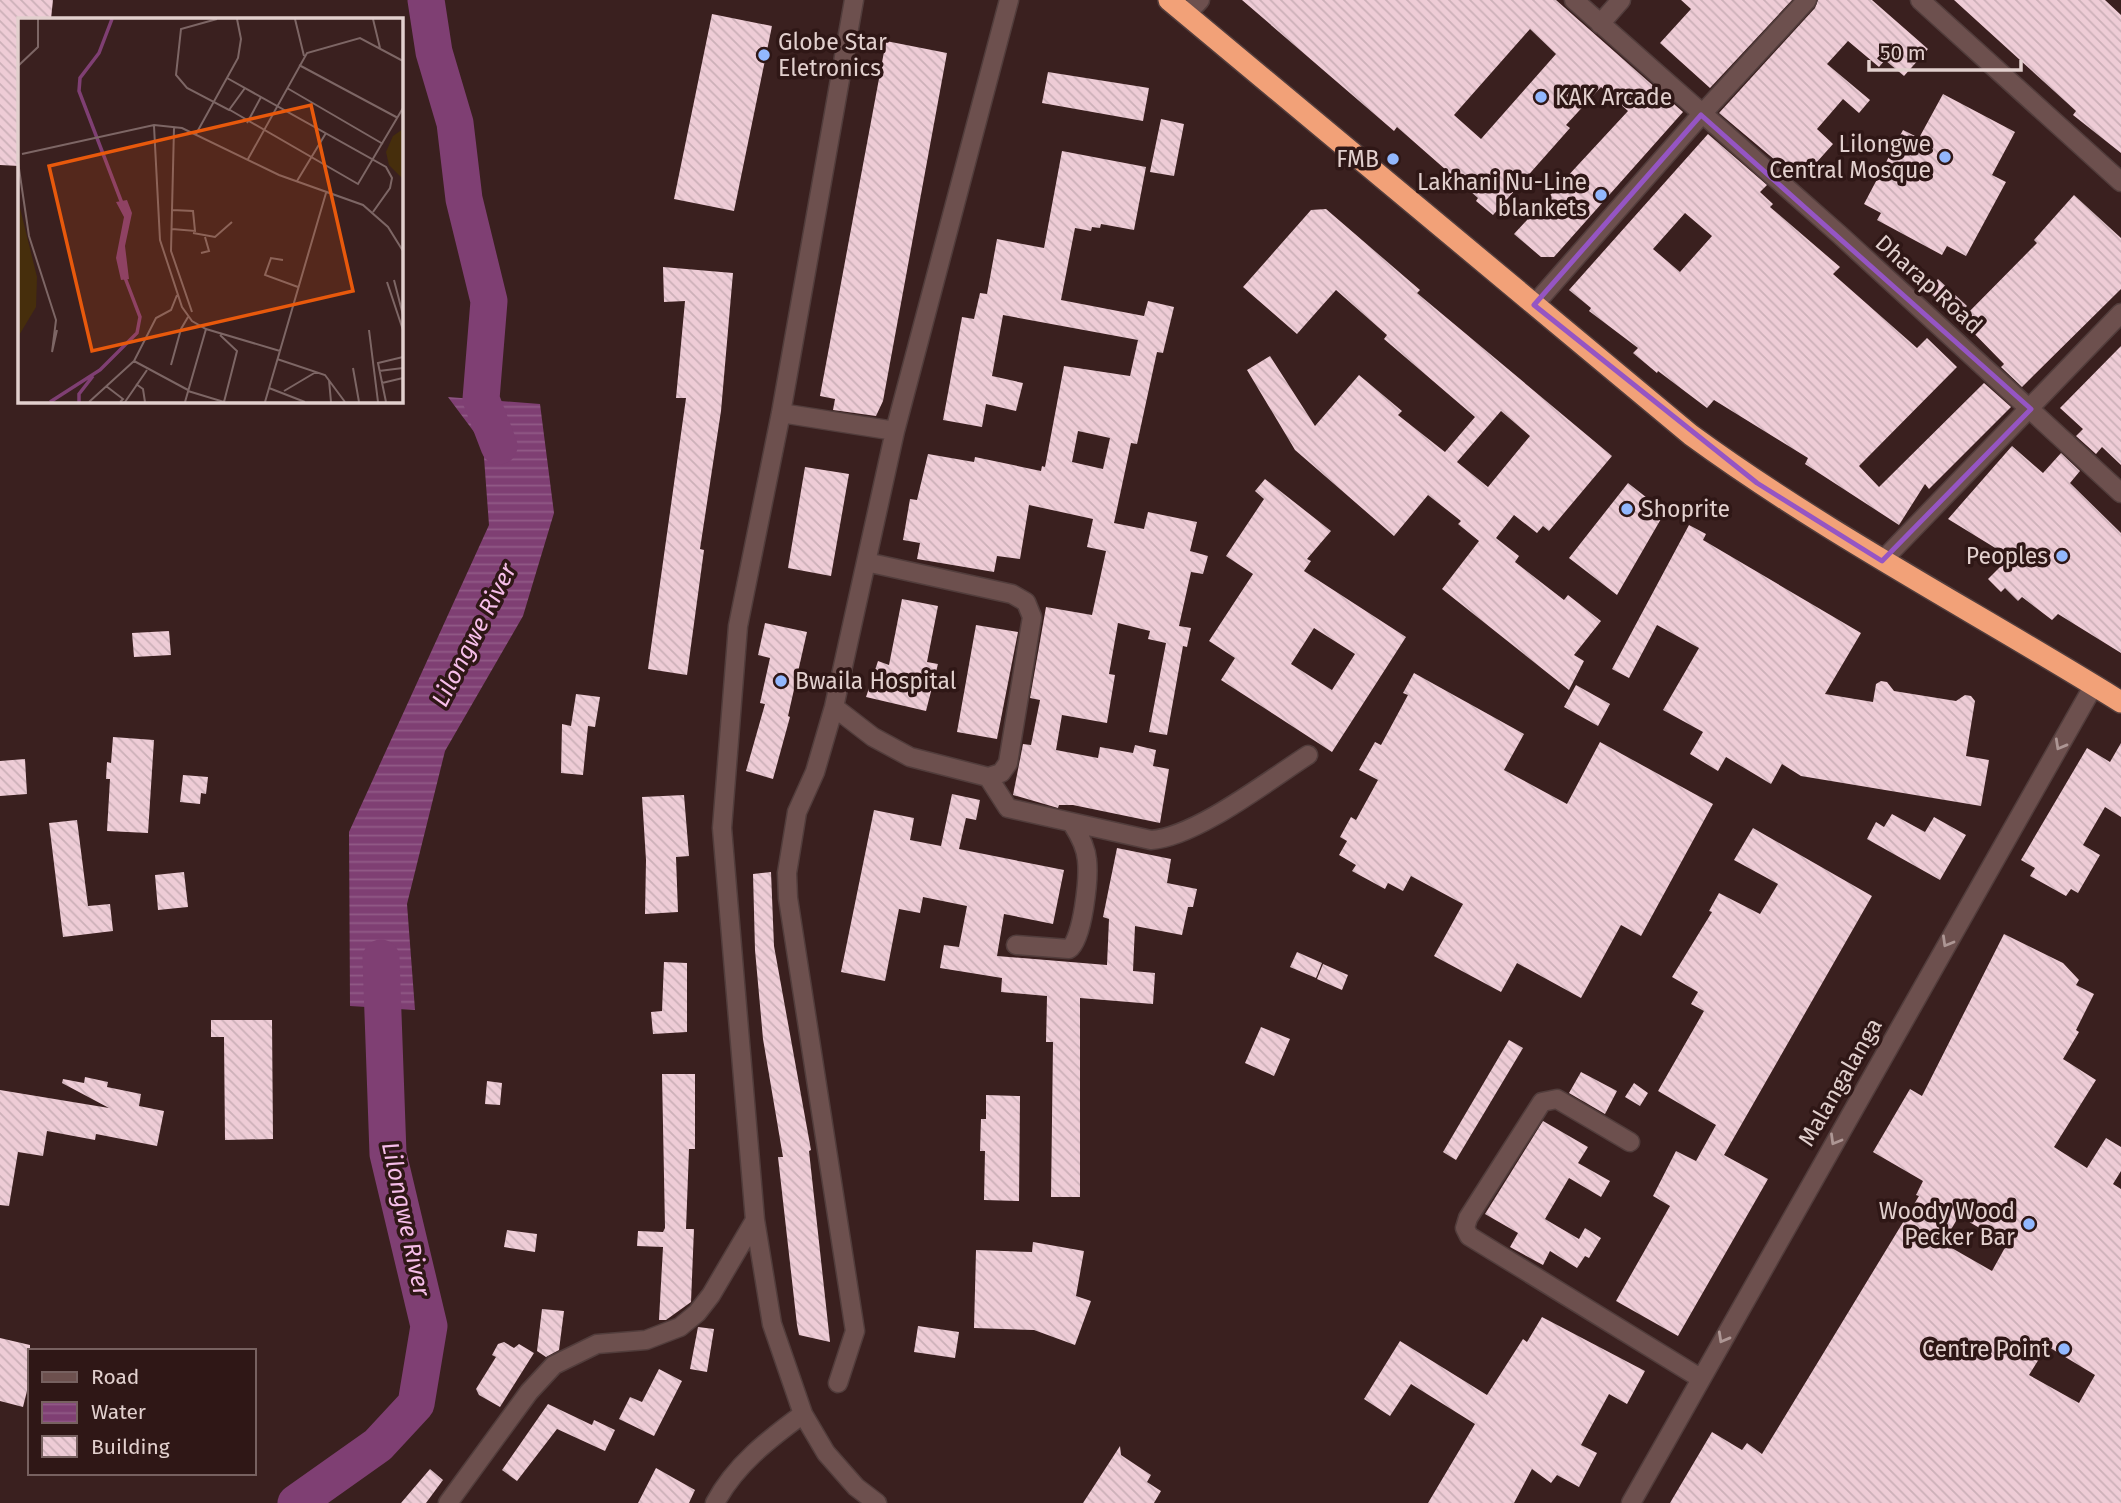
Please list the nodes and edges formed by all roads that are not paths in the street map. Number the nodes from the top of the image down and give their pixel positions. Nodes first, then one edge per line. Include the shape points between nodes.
1 (854, 0) edge
2 (1009, 0) edge
3 (1169, 0) edge
4 (1574, 0) edge
5 (1621, 0) edge
6 (1807, 0) edge
7 (1920, 0) edge
8 (1193, 7) edge
9 (1600, 24) junction
10 (1701, 115) junction
11 (2121, 182) edge
12 (1534, 304) junction
13 (2121, 313) edge
14 (2031, 409) junction
15 (780, 413) junction
16 (895, 431) junction
17 (2121, 492) edge
18 (1882, 561) junction
19 (866, 562) junction
20 (2094, 685) junction
21 (2121, 702) edge
22 (834, 707) junction
23 (1308, 755) dead end
24 (988, 777) junction
25 (1073, 825) junction
26 (1016, 945) dead end
27 (1630, 1142) dead end
28 (755, 1220) junction
29 (1700, 1378) junction
30 (838, 1383) dead end
31 (803, 1414) junction
32 (448, 1503) edge
33 (715, 1503) edge
34 (877, 1503) edge
35 (1631, 1503) edge

1 - 15 street
2 - 16 street
3 - 8 highway
4 - 9 street, Dharap Road
5 - 9 street
6 - 10 street
7 - 11 street
8 - 12 highway
9 - 10 street, Dharap Road
10 - 12 street
10 - 14 street, Dharap Road
12 - 18 highway via 1702,443
13 - 14 street
14 - 17 street, Dharap Road
14 - 18 street
15 - 16 street
15 - 28 street via 738,626 722,828
16 - 19 street
18 - 20 highway
19 - 22 street
19 - 24 street via 1012,594 1026,602 1032,617 1008,763 1001,773
20 - 21 highway
20 -> 29 street, Malangalanga
22 - 24 street via 891,749
22 - 30 street via 815,772 797,812 787,873 855,1331
23 - 25 street via 1220,812 1163,839
24 - 25 street via 1008,808
25 - 26 street via 1083,841 1088,877 1077,940 1069,949
27 - 29 street via 1557,1099 1542,1102 1465,1228 1469,1236
28 - 31 street via 772,1324
28 - 32 street via 697,1314 665,1335 597,1344 554,1365
29 - 35 street, Malangalanga
31 - 33 street via 762,1444
31 - 34 street via 826,1453

